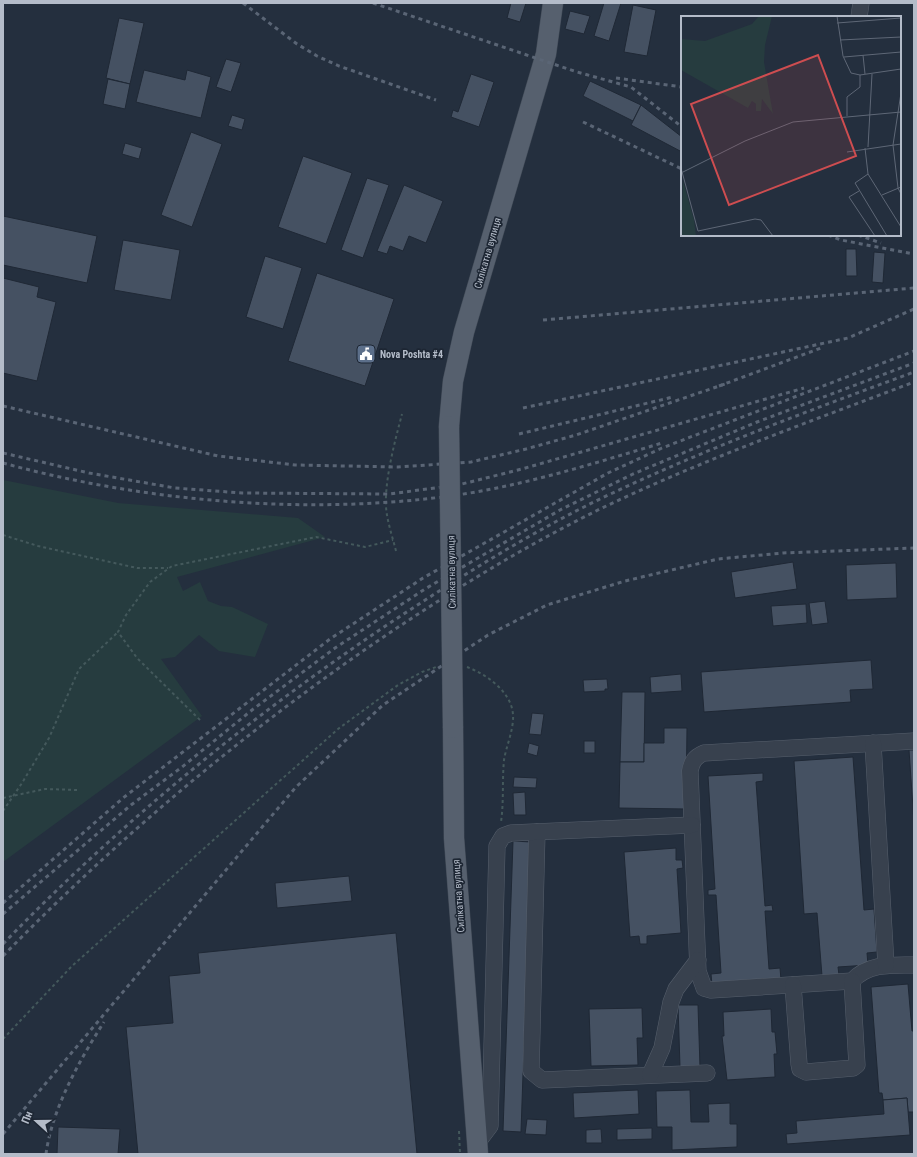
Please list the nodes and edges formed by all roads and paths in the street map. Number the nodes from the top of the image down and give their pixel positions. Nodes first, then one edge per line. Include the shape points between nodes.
1 (553, 3) edge
2 (861, 3) edge
3 (859, 16) edge
4 (402, 414) dead end
5 (3, 535) edge
6 (393, 540) junction
7 (396, 551) dead end
8 (170, 568) junction
9 (118, 632) junction
10 (440, 666) dead end
11 (463, 666) dead end
12 (200, 720) dead end
13 (914, 741) edge
14 (873, 743) junction
15 (78, 790) dead end
16 (13, 796) junction
17 (3, 798) edge
18 (3, 811) edge
19 (692, 825) junction
20 (538, 832) junction
21 (498, 846) junction
22 (698, 960) junction
23 (886, 965) junction
24 (914, 965) edge
25 (852, 981) junction
26 (793, 985) junction
27 (3, 1039) edge
28 (707, 1073) dead end
29 (650, 1075) junction
30 (478, 1148) edge

1 - 30 main road, Силікатна вулиця, bridge via 547,52 462,338 453,381 449,426 454,838
2 - 3 street
4 - 6 path via 392,453 388,486 386,514
5 - 8 path via 38,546 138,568
6 - 7 path
6 - 8 path via 365,547 316,537
8 - 9 path via 150,582 126,615
9 - 12 path via 137,658
9 - 16 path via 80,669 49,738
10 - 27 path via 398,685 338,729 72,966
11 - 21 path via 482,673 496,684 507,698 513,715 504,760
13 - 14 street
14 - 19 street via 704,753 696,757 690,771
14 - 23 street
15 - 16 path via 45,789
16 - 17 path
16 - 18 path
19 - 20 street
19 - 22 street
20 - 21 street via 511,833 503,836
20 - 29 street via 531,1071 542,1080
21 - 30 street via 490,1126
22 - 26 street via 700,980 704,988 711,990
22 - 29 street via 676,989 662,1048
23 - 24 street
23 - 25 street via 871,968
25 - 26 street
25 - 26 street via 857,1065 854,1068 806,1072 800,1069 799,1064
28 - 29 street

